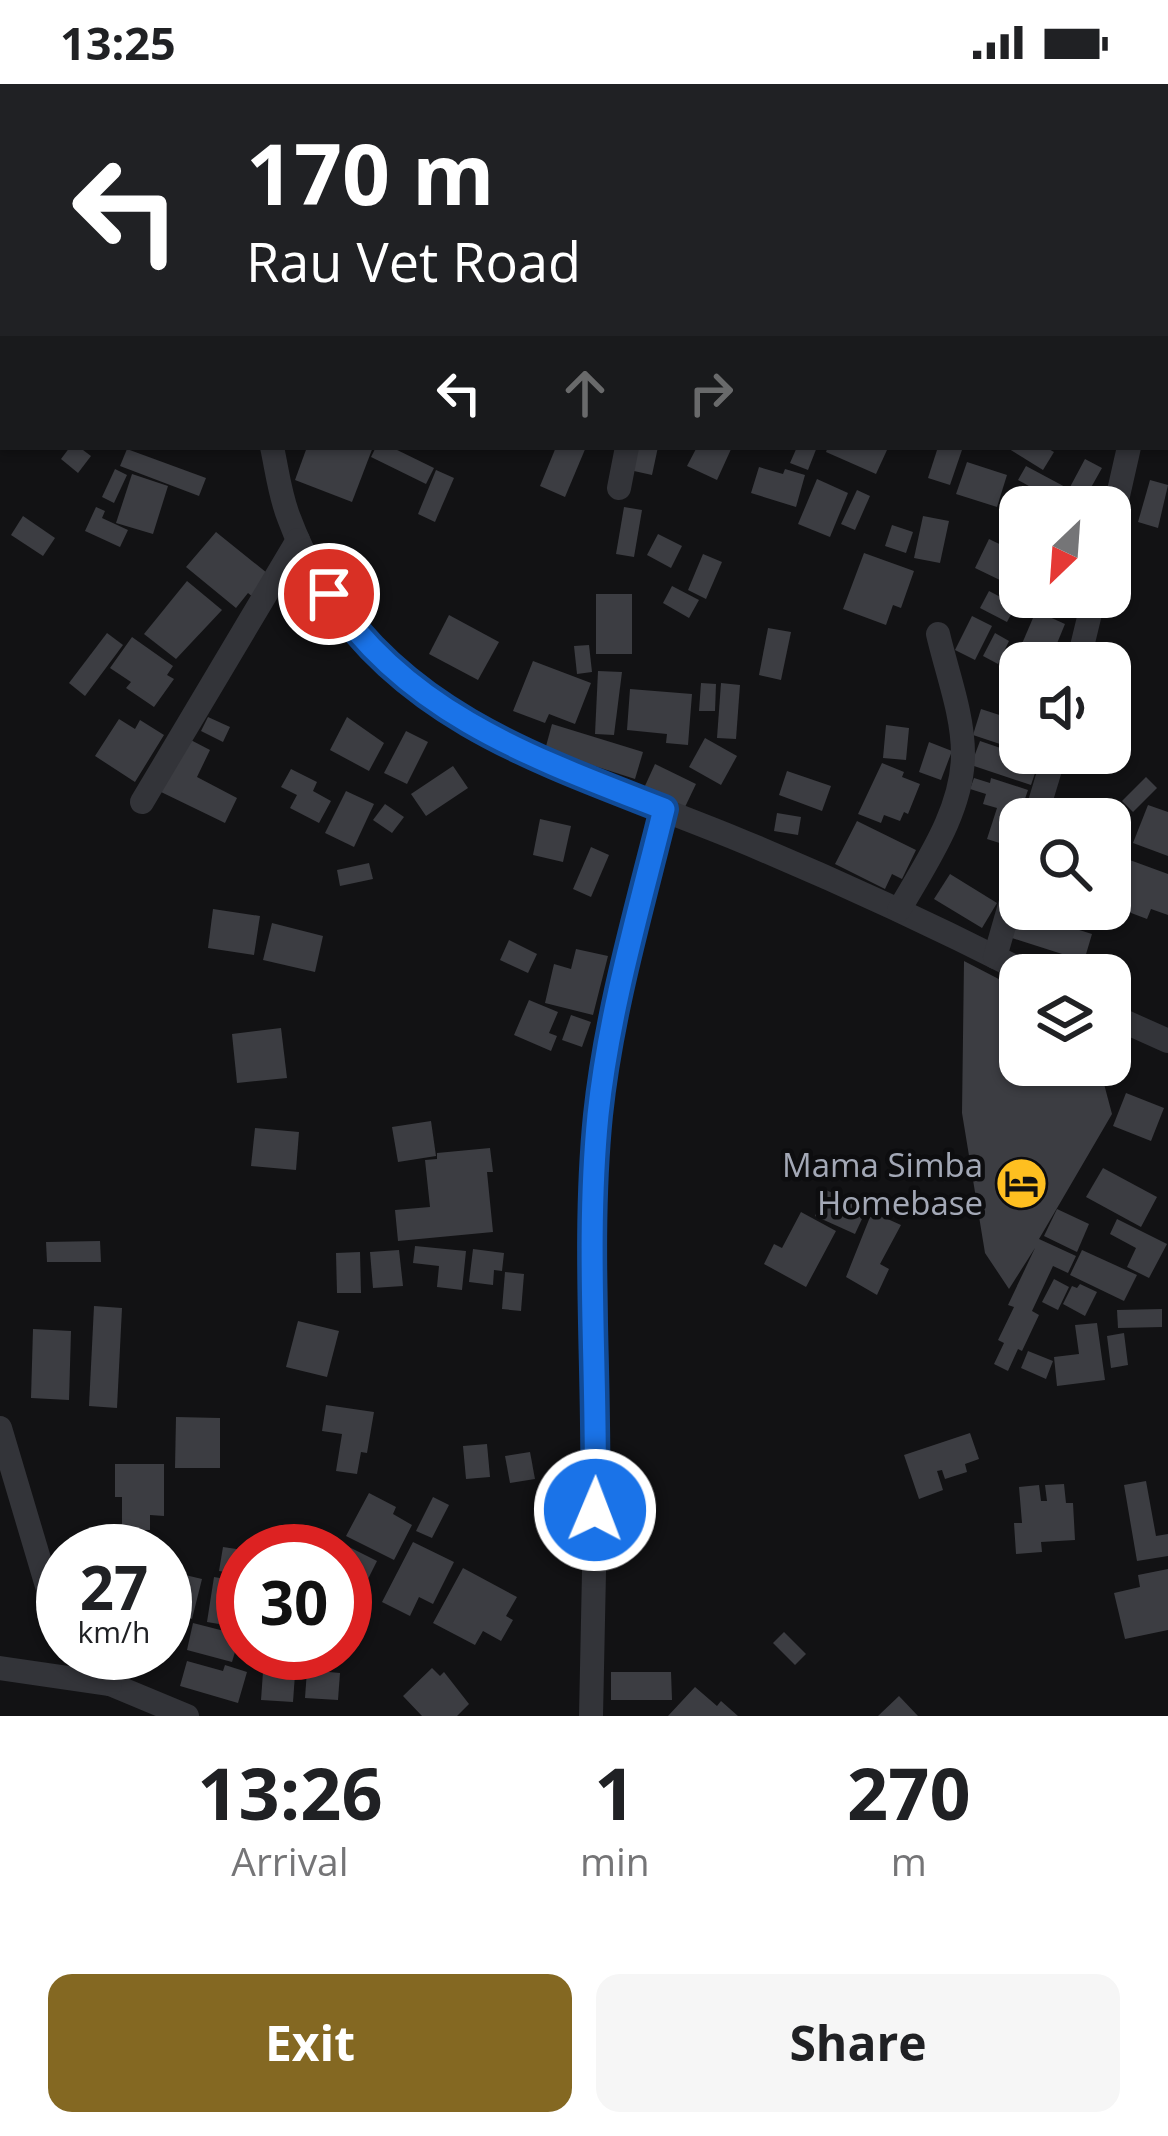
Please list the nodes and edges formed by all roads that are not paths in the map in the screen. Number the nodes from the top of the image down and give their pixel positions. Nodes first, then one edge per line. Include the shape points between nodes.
1 (273, 450) edge
2 (627, 450) edge
3 (1128, 450) edge
4 (1120, 486) edge
5 (619, 488) dead end
6 (298, 540) junction
7 (938, 634) dead end
8 (142, 802) dead end
9 (664, 809) junction
10 (899, 910) junction
11 (1003, 930) edge
12 (995, 957) junction
13 (999, 959) edge
14 (1131, 1024) edge
15 (1168, 1041) edge
16 (0, 1428) edge
17 (36, 1549) edge
18 (0, 1668) edge
19 (107, 1680) edge
20 (110, 1684) junction
21 (187, 1716) edge
22 (591, 1716) edge

1 - 6 street
2 - 5 street
3 - 4 street
6 - 8 street
6 - 9 street via 350,626 410,684 513,749
7 - 10 street via 959,722 961,777
9 - 10 street
9 - 22 street via 598,1115
10 - 12 street
11 - 12 street
12 - 13 street
14 - 15 street
16 - 17 street
18 - 20 street
19 - 20 street
20 - 21 street

